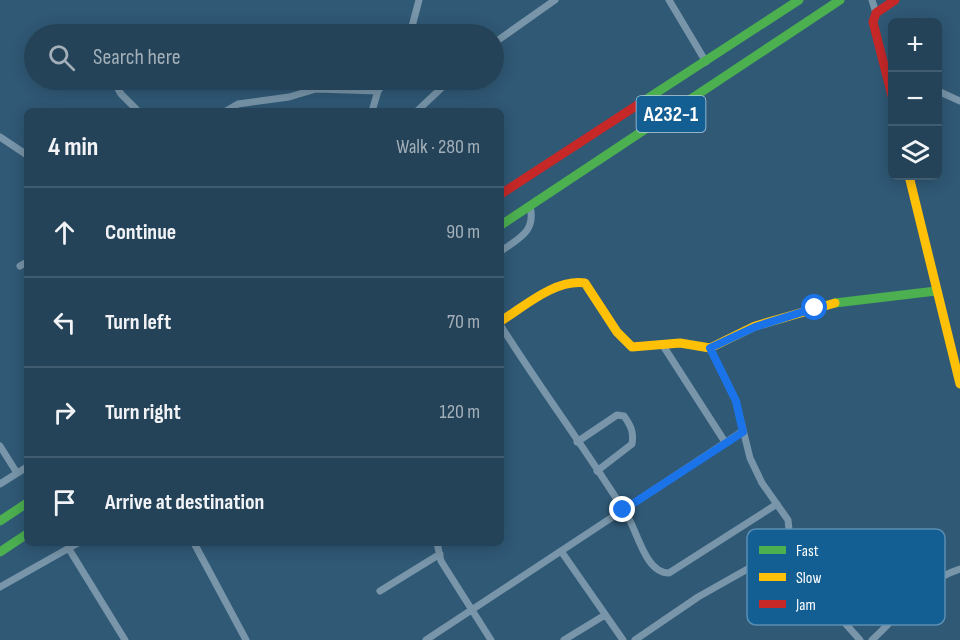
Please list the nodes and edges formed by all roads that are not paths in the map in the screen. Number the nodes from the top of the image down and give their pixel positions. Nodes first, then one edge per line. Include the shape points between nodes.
1 (419, 0) edge
2 (555, 0) edge
3 (669, 0) edge
4 (799, 0) edge
5 (840, 0) edge
6 (895, 0) edge
7 (874, 6) edge
8 (413, 24) edge
9 (504, 36) edge
10 (706, 62) junction
11 (888, 73) edge
12 (118, 90) edge
13 (315, 90) edge
14 (360, 90) edge
15 (439, 90) edge
16 (378, 91) joint
17 (942, 93) edge
18 (960, 101) edge
19 (135, 108) edge
20 (231, 108) edge
21 (373, 108) edge
22 (420, 108) edge
23 (0, 137) edge
24 (24, 153) edge
25 (910, 180) edge
26 (504, 192) edge
27 (530, 206) junction
28 (504, 223) edge
29 (504, 249) edge
30 (936, 291) junction
31 (504, 319) edge
32 (504, 331) edge
33 (662, 344) junction
34 (710, 348) junction
35 (960, 384) edge
36 (743, 432) junction
37 (577, 442) junction
38 (725, 442) junction
39 (0, 446) edge
40 (24, 469) edge
41 (597, 471) junction
42 (17, 473) junction
43 (0, 484) edge
44 (777, 504) junction
45 (24, 506) edge
46 (623, 510) junction
47 (0, 522) edge
48 (790, 529) edge
49 (24, 536) edge
50 (74, 546) edge
51 (196, 546) edge
52 (438, 546) edge
53 (69, 549) junction
54 (561, 551) junction
55 (0, 552) edge
56 (440, 554) junction
57 (747, 569) edge
58 (960, 569) edge
59 (945, 574) edge
60 (0, 587) edge
61 (380, 591) dead end
62 (472, 610) junction
63 (605, 615) junction
64 (847, 625) edge
65 (888, 625) edge
66 (432, 638) edge
67 (125, 640) edge
68 (246, 640) edge
69 (491, 640) edge
70 (564, 640) edge
71 (623, 640) edge
72 (634, 640) edge
73 (860, 640) edge
74 (872, 640) edge

1 - 8 street
2 - 9 street
3 - 10 street
4 - 10 main road, A232-1
5 - 27 main road, A232-1
6 - 7 main road
7 - 11 main road via 873,22
10 - 26 main road, A232-1
12 - 19 street
13 - 20 street
14 - 16 street
15 - 22 street
16 - 21 street
17 - 18 street
23 - 24 street
25 - 30 main road
27 - 28 main road, A232-1
27 - 29 street via 530,227
30 - 34 main road via 822,305 755,327
30 - 35 main road
31 - 33 main road via 579,280 585,283 624,342 632,347
32 - 37 street
33 - 34 main road
33 - 38 street
34 - 36 street via 736,401
36 - 38 street
36 - 44 street via 754,467
37 - 41 street
37 - 41 street via 617,415 624,416 630,424 634,433 632,444
38 - 46 street
39 - 42 street
40 - 42 street
41 - 46 street
42 - 43 street
44 - 46 street via 669,573 652,567
44 - 48 street
45 - 47 main road
46 - 54 street
49 - 55 main road
50 - 53 street
51 - 68 street
52 - 56 street
53 - 60 street
53 - 67 street
54 - 62 street
54 - 63 street
56 - 61 street
56 - 62 street
57 - 72 street
58 - 59 street
62 - 66 street
62 - 69 street
63 - 70 street
63 - 71 street
64 - 73 street
65 - 74 street

